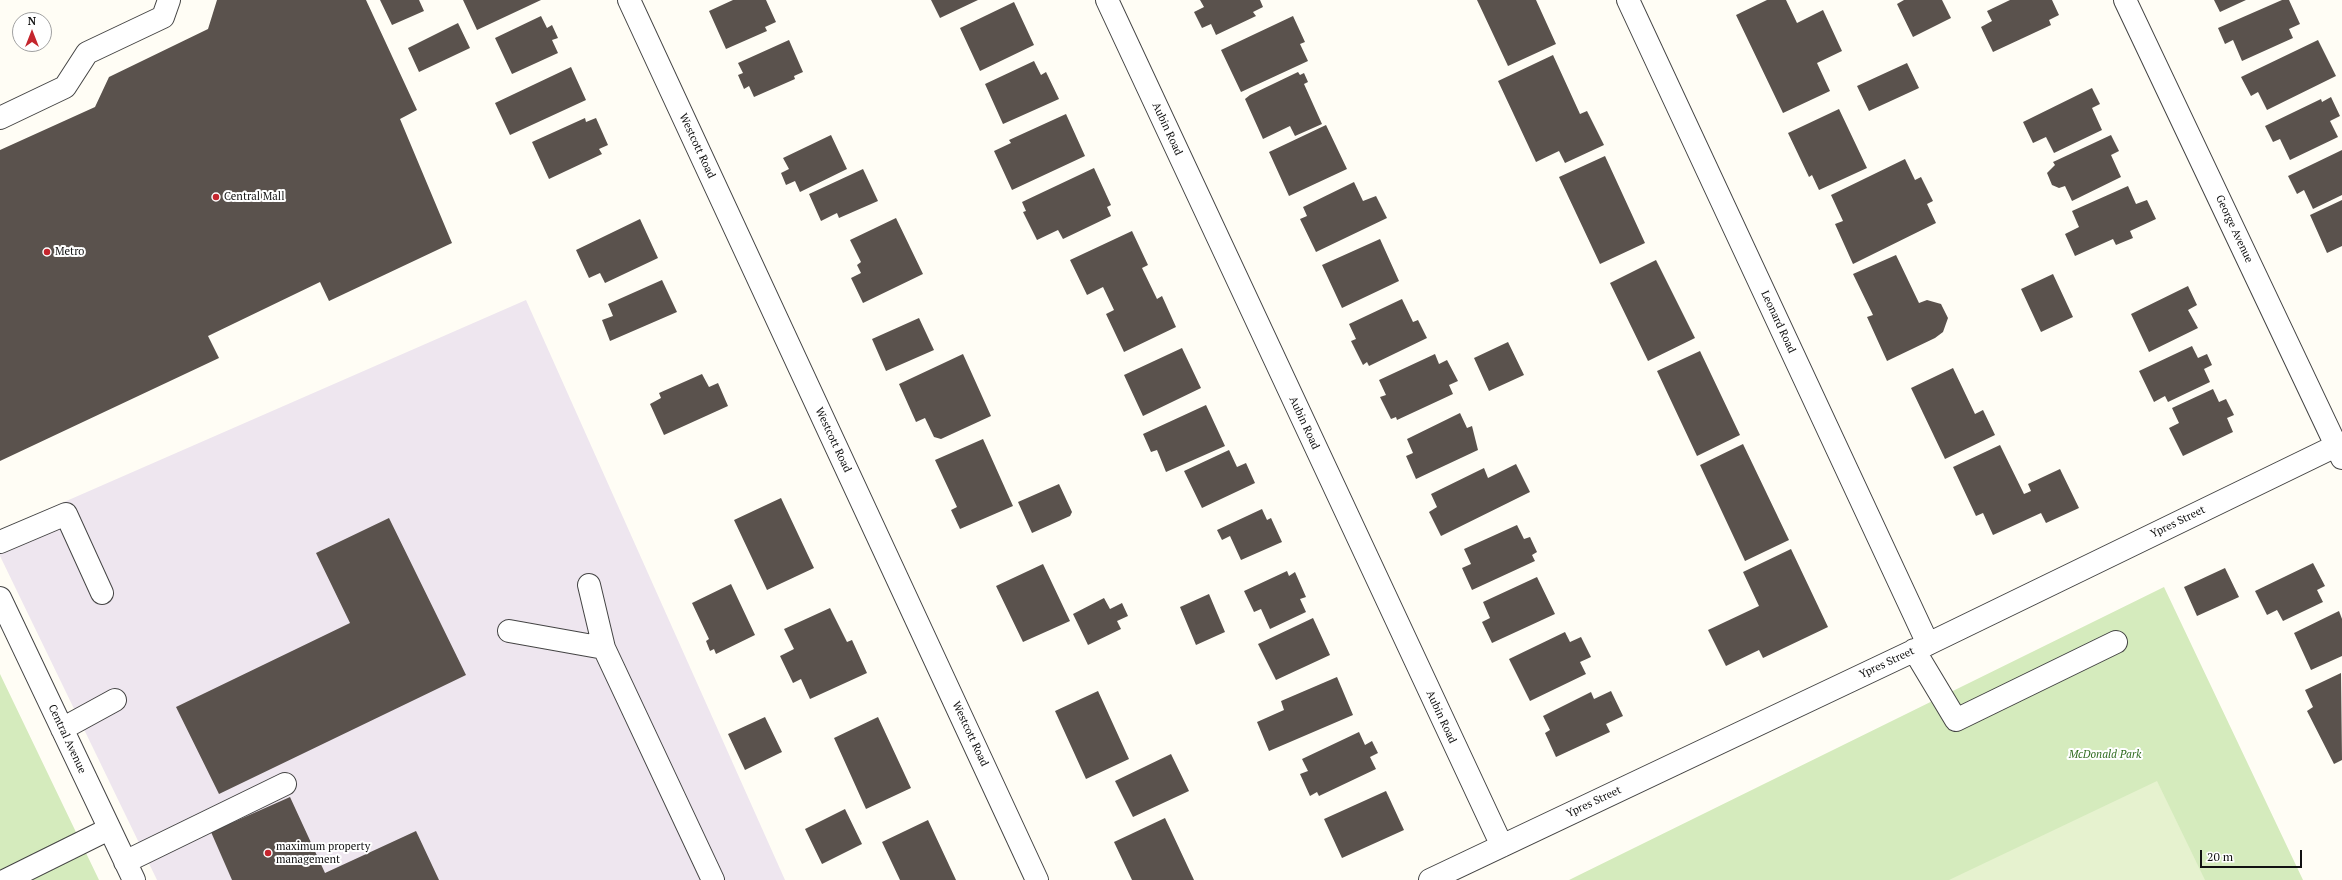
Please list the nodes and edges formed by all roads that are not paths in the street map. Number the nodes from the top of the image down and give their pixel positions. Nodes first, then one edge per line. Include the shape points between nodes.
1 (169, 0) edge
2 (629, 0) edge
3 (1106, 0) edge
4 (1628, 0) edge
5 (2125, 0) edge
6 (0, 118) edge
7 (2340, 449) edge
8 (0, 542) edge
9 (589, 585) dead end
10 (102, 593) dead end
11 (0, 598) edge
12 (509, 631) dead end
13 (2116, 642) dead end
14 (1921, 647) junction
15 (604, 648) junction
16 (115, 700) dead end
17 (62, 729) junction
18 (285, 784) dead end
19 (110, 829) junction
20 (1502, 846) junction
21 (129, 871) edge
22 (6, 880) edge
23 (713, 880) edge
24 (1037, 880) edge
25 (1430, 880) edge

1 - 6 street via 162,18 87,53 65,87
2 - 24 street, Westcott Road
3 - 20 street, Aubin Road
4 - 14 street, Leonard Road
5 - 7 street, George Avenue
7 - 14 street, Ypres Street
8 - 10 street via 66,514
9 - 15 street
11 - 17 street, Central Avenue
12 - 15 street
13 - 14 street, Leonard Road via 1956,720
14 - 20 street, Ypres Street
15 - 23 street
16 - 17 street
17 - 19 street, Central Avenue
18 - 21 street
19 - 21 street, Central Avenue
19 - 22 street
20 - 25 street, Ypres Street

